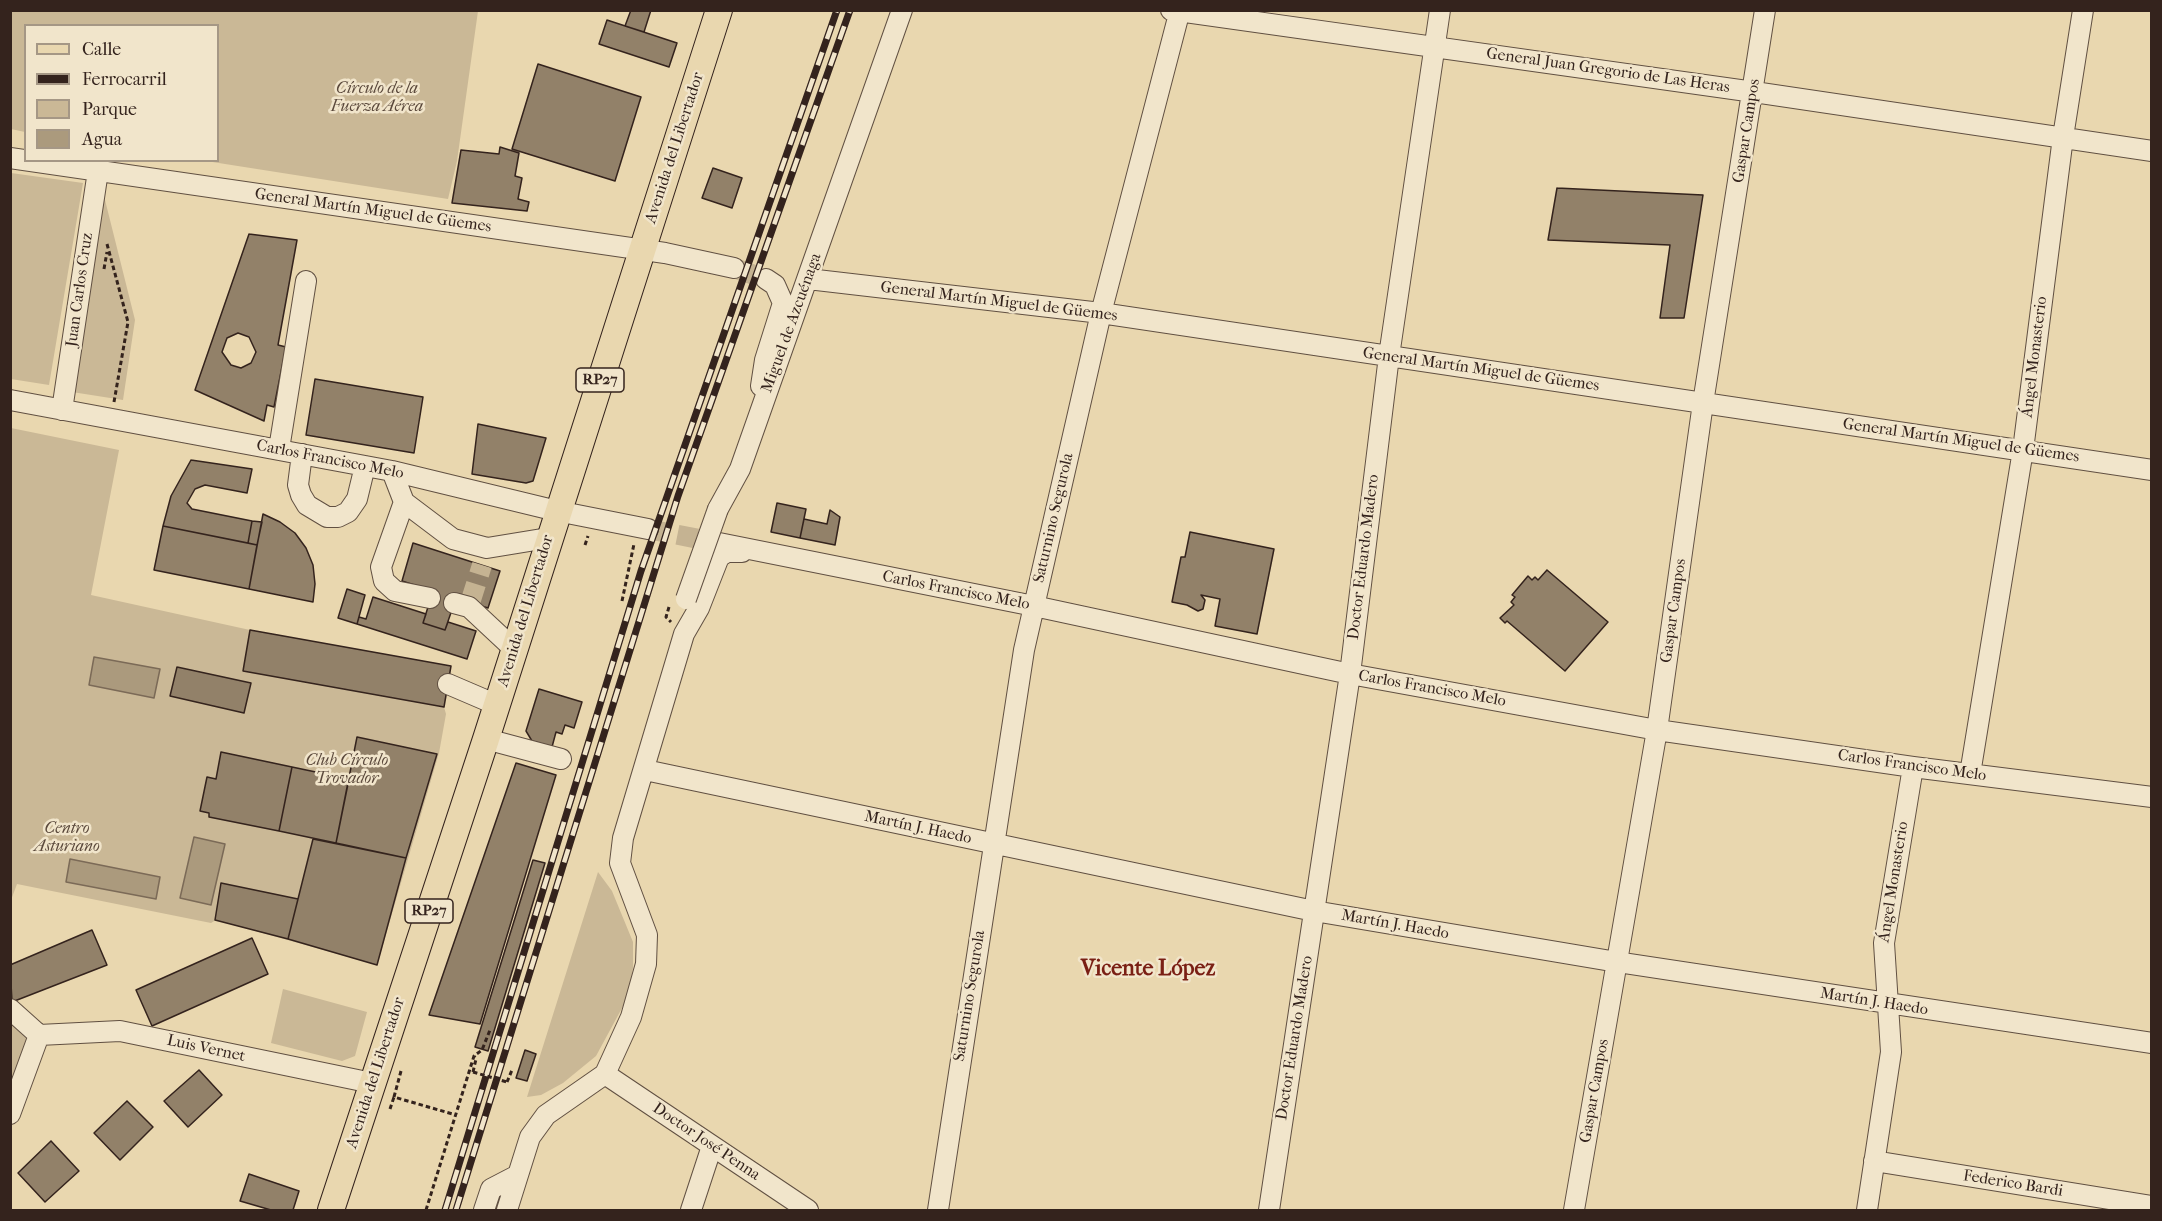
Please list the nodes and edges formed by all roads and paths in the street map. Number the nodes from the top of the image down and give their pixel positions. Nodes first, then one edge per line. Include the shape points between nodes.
1 (718, 10) edge
2 (902, 10) edge
3 (1440, 10) edge
4 (1765, 10) edge
5 (2084, 10) edge
6 (1177, 11) edge
7 (1435, 47) junction
8 (1754, 92) junction
9 (2063, 137) junction
10 (2151, 151) edge
11 (32, 162) edge
12 (98, 171) junction
13 (105, 238) dead end
14 (642, 250) junction
15 (734, 268) tunnel mouth
16 (766, 279) tunnel mouth
17 (808, 279) junction
18 (306, 281) dead end
19 (1101, 313) junction
20 (1389, 356) junction
21 (10, 400) edge
22 (764, 402) junction
23 (1703, 403) junction
24 (62, 410) junction
25 (111, 418) junction
26 (279, 449) junction
27 (2023, 450) junction
28 (302, 454) junction
29 (365, 466) junction
30 (2151, 470) edge
31 (392, 471) junction
32 (404, 502) junction
33 (557, 511) junction
34 (648, 529) tunnel mouth
35 (548, 538) junction
36 (634, 543) dead end
37 (719, 543) tunnel mouth
38 (757, 552) junction
39 (430, 598) dead end
40 (622, 601) dead end
41 (464, 604) dead end
42 (1034, 606) junction
43 (684, 634) junction
44 (514, 649) junction
45 (1350, 674) junction
46 (448, 684) dead end
47 (497, 705) junction
48 (1657, 730) junction
49 (486, 739) junction
50 (561, 759) dead end
51 (1912, 767) junction
52 (645, 770) junction
53 (1970, 774) junction
54 (2151, 797) edge
55 (994, 843) junction
56 (1314, 911) junction
57 (1617, 962) junction
58 (1887, 1004) junction
59 (10, 1010) edge
60 (490, 1030) dead end
61 (39, 1035) junction
62 (2151, 1043) edge
63 (474, 1056) junction
64 (404, 1064) dead end
65 (512, 1070) dead end
66 (605, 1074) junction
67 (372, 1083) junction
68 (394, 1097) junction
69 (390, 1109) dead end
70 (10, 1114) edge
71 (456, 1115) junction
72 (712, 1146) junction
73 (1874, 1161) junction
74 (518, 1175) junction
75 (2151, 1206) edge
76 (331, 1210) edge
77 (426, 1210) edge
78 (484, 1210) edge
79 (507, 1210) edge
80 (691, 1210) edge
81 (808, 1210) edge
82 (938, 1210) edge
83 (1269, 1210) edge
84 (1574, 1210) edge
85 (1867, 1210) edge

1 - 14 main road, Avenida del Libertador / RP27
2 - 17 street, Miguel de Azcuénaga
3 - 7 street, Doctor Eduardo Madero
4 - 8 street, Gaspar Campos
5 - 9 street, Ángel Monasterio
6 - 7 street, General Juan Gregorio de Las Heras
6 - 19 street, Saturnino Segurola
7 - 8 street, General Juan Gregorio de Las Heras
7 - 20 street, Doctor Eduardo Madero
8 - 9 street, General Juan Gregorio de Las Heras
8 - 23 street, Gaspar Campos
9 - 10 street, General Juan Gregorio de Las Heras
9 - 27 street, Ángel Monasterio
11 - 12 street, General Martín Miguel de Güemes
12 - 14 street, General Martín Miguel de Güemes
12 - 24 street, Juan Carlos Cruz
13 - 25 path via 128,322
14 - 15 street, General Martín Miguel de Güemes
14 - 33 main road, Avenida del Libertador / RP27
16 - 22 street via 775,285 783,303 765,360 761,384
17 - 19 street, General Martín Miguel de Güemes
17 - 22 street, Miguel de Azcuénaga
18 - 26 street
19 - 20 street, General Martín Miguel de Güemes
19 - 42 street, Saturnino Segurola
20 - 23 street, General Martín Miguel de Güemes
20 - 45 street, Doctor Eduardo Madero
21 - 24 street, Carlos Francisco Melo
22 - 43 street, Miguel de Azcuénaga, bridge via 740,470 718,510 686,599
23 - 27 street, General Martín Miguel de Güemes
23 - 48 street, Gaspar Campos
24 - 25 street, Carlos Francisco Melo
25 - 26 street, Carlos Francisco Melo
26 - 28 street, Carlos Francisco Melo
27 - 30 street, General Martín Miguel de Güemes
27 - 53 street, Ángel Monasterio
28 - 29 street, Carlos Francisco Melo
28 - 29 street via 298,485 301,495 307,505 327,517 348,512 357,499
29 - 31 street, Carlos Francisco Melo
31 - 32 street
31 - 33 street, Carlos Francisco Melo
32 - 35 street via 453,539 485,557
32 - 39 street via 381,567 394,591
33 - 34 street, Carlos Francisco Melo
33 - 35 main road, Avenida del Libertador / RP27
35 - 44 main road, Avenida del Libertador / RP27
36 - 40 path
37 - 38 street, Carlos Francisco Melo
38 - 42 street, Carlos Francisco Melo
38 - 43 street, Miguel de Azcuénaga via 727,552 719,557
41 - 44 street
42 - 45 street, Carlos Francisco Melo
42 - 55 street, Saturnino Segurola
43 - 52 street, Miguel de Azcuénaga
44 - 47 main road, Avenida del Libertador / RP27
45 - 48 street, Carlos Francisco Melo
45 - 56 street, Doctor Eduardo Madero
46 - 47 street
47 - 49 main road, Avenida del Libertador / RP27
48 - 51 street, Carlos Francisco Melo
48 - 57 street, Gaspar Campos
49 - 50 street
49 - 67 main road, Avenida del Libertador / RP27
51 - 53 street, Carlos Francisco Melo
51 - 58 street, Ángel Monasterio via 1887,915
52 - 55 street, Martín J. Haedo
52 - 66 street, Miguel de Azcuénaga via 623,838 620,863 647,935 646,964 631,1017
53 - 54 street, Carlos Francisco Melo
55 - 56 street, Martín J. Haedo
55 - 82 street, Saturnino Segurola
56 - 57 street, Martín J. Haedo
56 - 83 street, Doctor Eduardo Madero
57 - 58 street, Martín J. Haedo
57 - 84 street, Gaspar Campos
58 - 62 street, Martín J. Haedo
58 - 73 street, Ángel Monasterio via 1891,1052
59 - 61 street
60 - 63 path via 482,1050
61 - 67 street, Luis Vernet via 120,1031
61 - 70 street
63 - 65 path, bridge via 473,1072 507,1082
63 - 71 path
64 - 68 path
66 - 72 street, Doctor José Penna
66 - 74 street via 546,1115 530,1137
67 - 76 main road, Avenida del Libertador / RP27
68 - 69 path
68 - 71 path
71 - 77 path
72 - 80 street
72 - 81 street, Doctor José Penna
73 - 75 street, Federico Bardi
73 - 85 street, Ángel Monasterio
74 - 78 street via 491,1189
74 - 79 street

